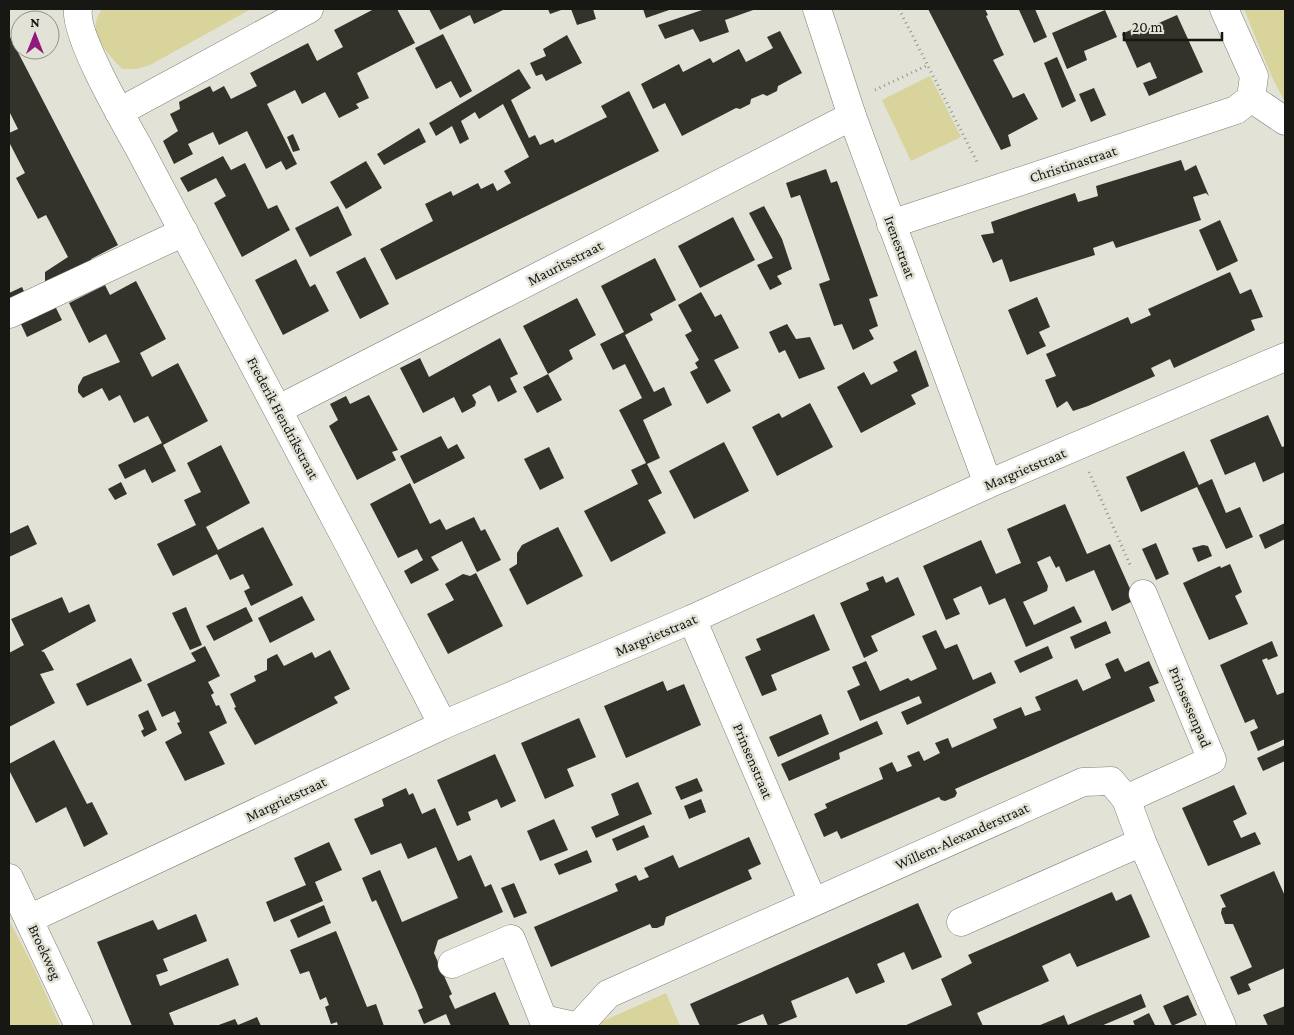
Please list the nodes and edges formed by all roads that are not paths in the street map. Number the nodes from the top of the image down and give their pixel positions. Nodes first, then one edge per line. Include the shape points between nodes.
1 (78, 9) edge
2 (309, 9) edge
3 (817, 9) edge
4 (1224, 9) edge
5 (1252, 98) junction
6 (850, 110) junction
7 (119, 112) junction
8 (1285, 121) edge
9 (891, 224) junction
10 (184, 232) junction
11 (9, 314) edge
12 (1285, 357) edge
13 (279, 409) junction
14 (988, 484) junction
15 (1143, 594) road end
16 (692, 619) junction
17 (443, 725) junction
18 (1126, 799) junction
19 (1142, 842) junction
20 (9, 878) edge
21 (813, 902) junction
22 (29, 919) junction
23 (961, 922) dead end
24 (452, 964) dead end
25 (79, 1026) edge
26 (574, 1026) edge
27 (579, 1026) edge
28 (1222, 1026) edge

1 - 7 street, Frederik Hendrikstraat via 77,18 86,42
2 - 7 street
3 - 6 street, Irenestraat
4 - 5 street via 1254,76
5 - 8 street
5 - 9 street, Christinastraat via 1236,110
6 - 9 street, Irenestraat
6 - 13 street, Mauritsstraat
7 - 10 street, Frederik Hendrikstraat
9 - 14 street, Irenestraat
10 - 11 street
10 - 13 street, Frederik Hendrikstraat
12 - 14 street, Margrietstraat
13 - 17 street, Frederik Hendrikstraat
14 - 16 street, Margrietstraat
15 - 18 street, Prinsessenpad via 1212,760
16 - 17 street, Margrietstraat
16 - 21 street, Prinsenstraat
17 - 22 street, Margrietstraat
18 - 19 street, Willem-Alexanderstraat
18 - 21 street, Willem-Alexanderstraat via 1111,781 1082,782
19 - 23 street
19 - 28 street, Willem-Alexanderstraat
20 - 22 street, Broekweg
21 - 27 street, Willem-Alexanderstraat via 608,994
22 - 25 street, Broekweg
24 - 26 street via 511,939 543,1019

